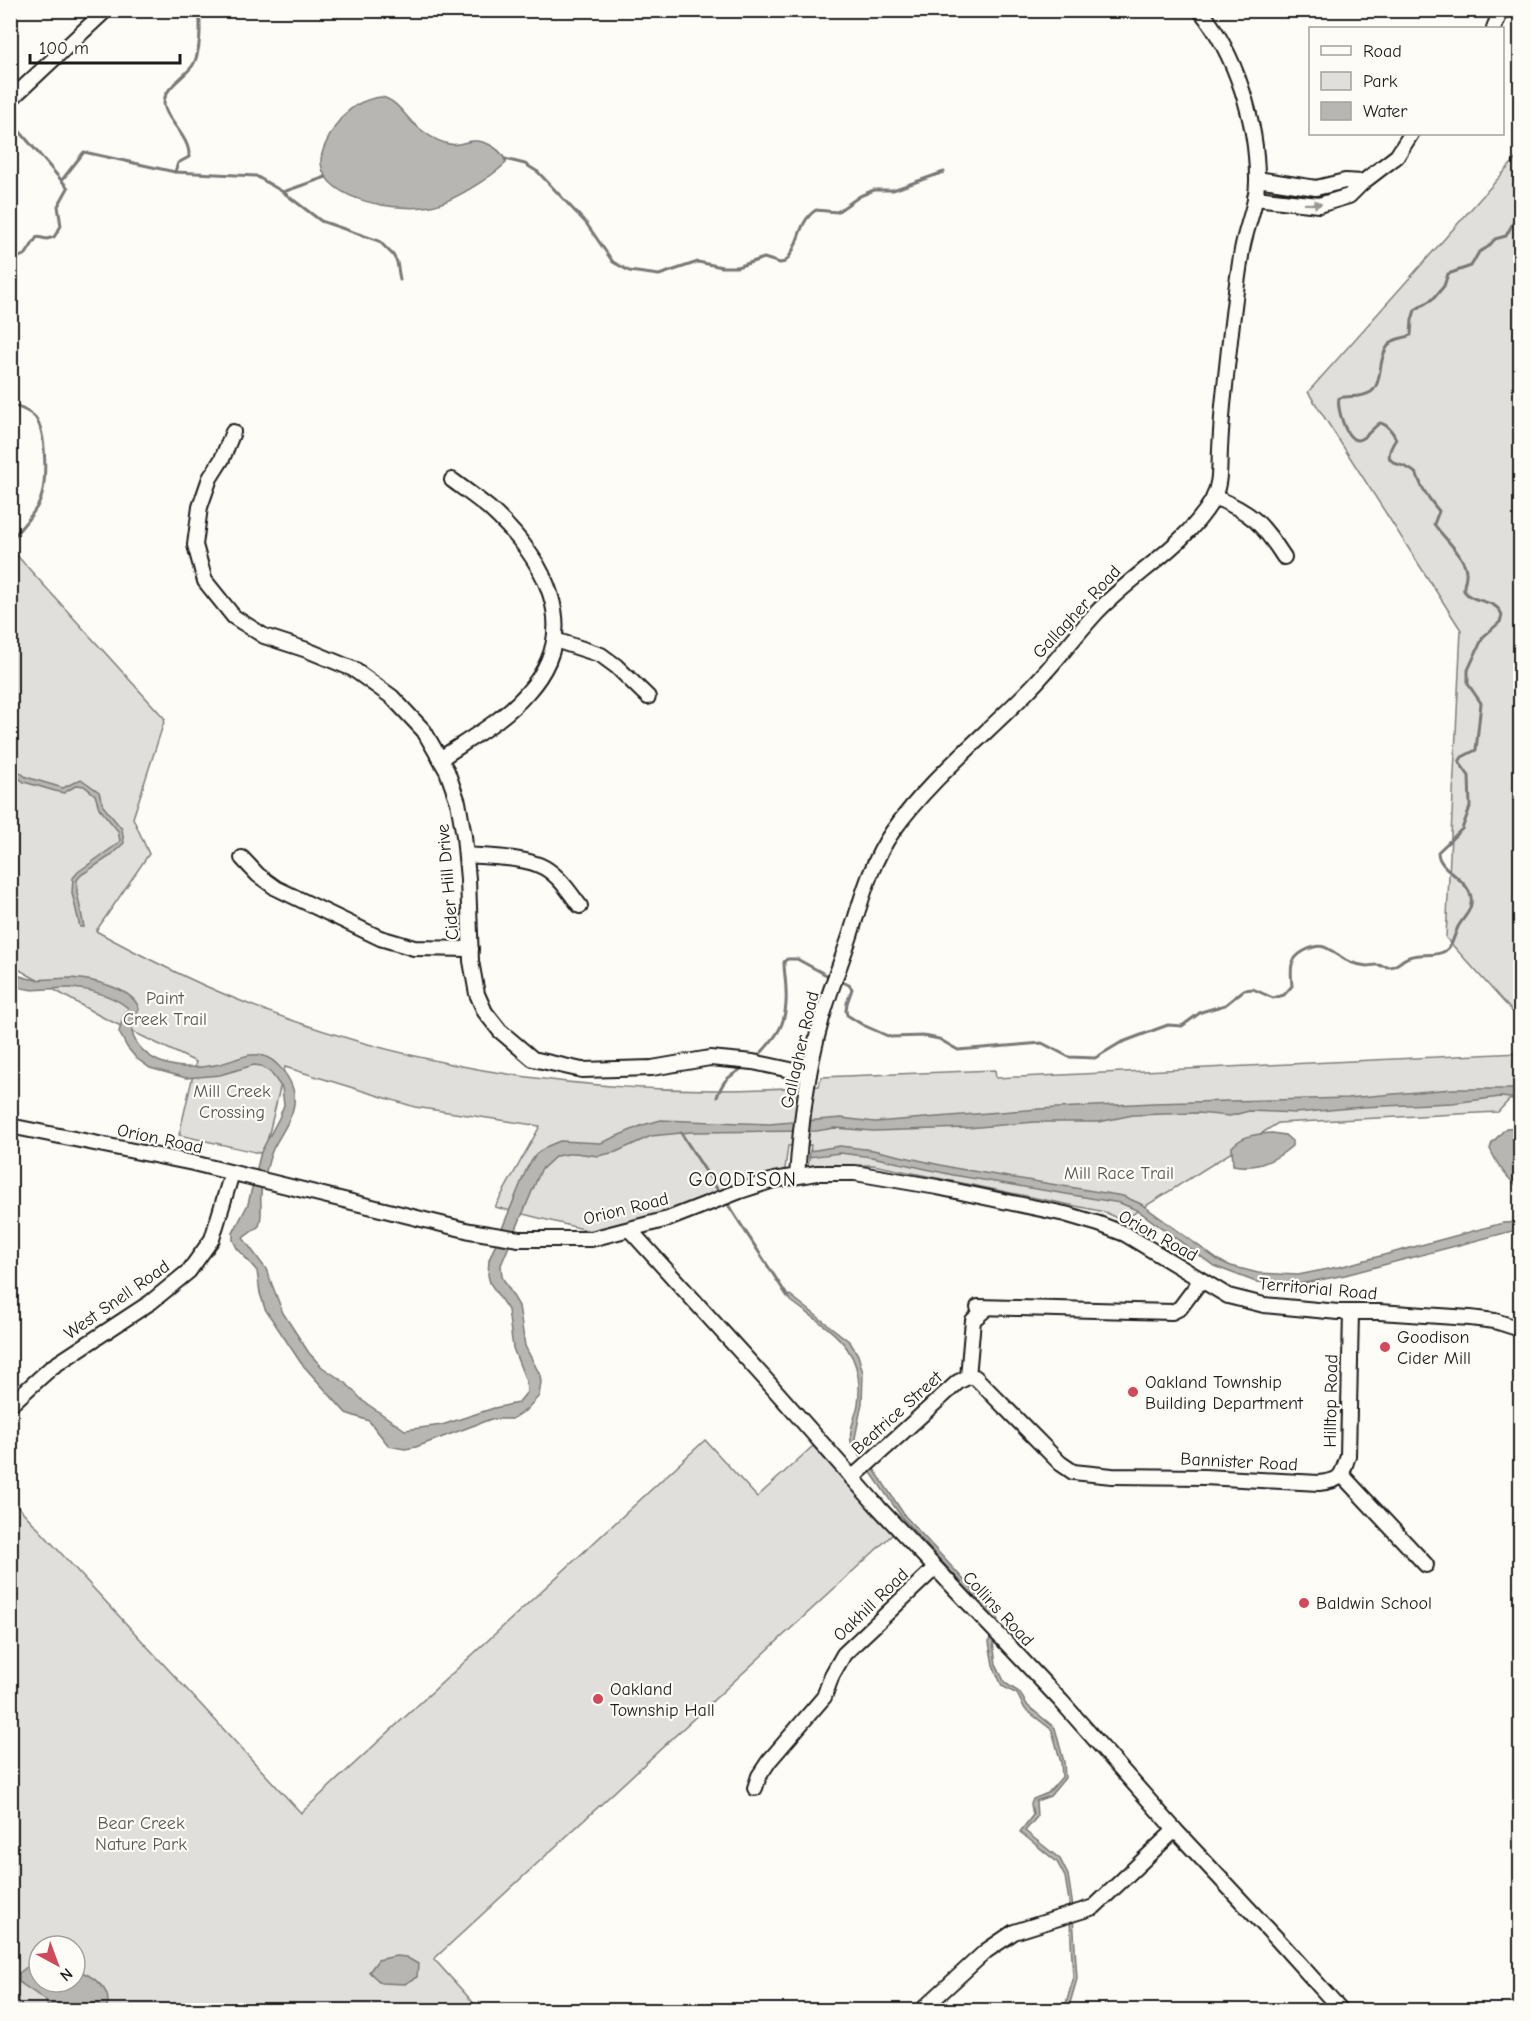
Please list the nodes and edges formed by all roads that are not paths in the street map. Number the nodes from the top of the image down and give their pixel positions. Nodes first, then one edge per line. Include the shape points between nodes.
1 (106, 10) edge
2 (1200, 10) edge
3 (1501, 10) edge
4 (1494, 27) edge
5 (10, 100) edge
6 (1410, 135) edge
7 (1257, 179) junction
8 (1363, 182) junction
9 (1255, 198) junction
10 (233, 432) dead end
11 (452, 480) dead end
12 (1214, 497) junction
13 (1284, 557) dead end
14 (555, 640) junction
15 (648, 697) dead end
16 (440, 759) junction
17 (466, 855) junction
18 (242, 858) dead end
19 (580, 906) dead end
20 (471, 950) junction
21 (809, 1074) junction
22 (10, 1126) edge
23 (232, 1173) junction
24 (797, 1176) junction
25 (630, 1230) junction
26 (1201, 1280) junction
27 (1351, 1312) junction
28 (1521, 1329) edge
29 (968, 1377) junction
30 (10, 1406) edge
31 (1342, 1475) junction
32 (852, 1478) junction
33 (1426, 1565) dead end
34 (935, 1568) junction
35 (755, 1788) dead end
36 (1175, 1830) junction
37 (922, 2010) edge
38 (1341, 2010) edge

1 - 5 street
2 - 7 street, Gallagher Road via 1242,90 1251,123
3 - 4 street
6 - 8 street via 1396,156
7 - 8 street via 1316,188 1345,181
7 - 9 street, Gallagher Road
9 -> 8 street via 1319,205 1349,196
9 - 12 street, Gallagher Road via 1242,247 1224,397 1220,473
10 - 16 street, Cider Hill Drive via 200,507 195,545 205,580 234,617 264,636 353,669 392,696 424,731
11 - 14 street via 488,507 538,563 553,600
12 - 13 street via 1256,519
12 - 21 street, Gallagher Road via 1192,528 1115,593 1026,693 930,786 891,834 866,887 822,1017
14 - 15 street via 601,655
14 - 16 street via 545,669 528,693
16 - 17 street, Cider Hill Drive via 458,801
17 - 19 street via 531,862 546,868
17 - 20 street, Cider Hill Drive
18 - 20 street via 276,888 380,938 414,948
20 - 21 street, Cider Hill Drive via 477,994 485,1012 500,1031 533,1059 582,1070 615,1070 710,1058
21 - 24 street, Gallagher Road
22 - 23 street, Orion Road
23 - 25 street, Orion Road via 494,1236 591,1239
23 - 30 street, West Snell Road via 212,1239 189,1271 151,1302 52,1367
24 - 25 street, Orion Road via 774,1180
24 - 26 street, Orion Road via 855,1173 1065,1214 1125,1234
25 - 32 street, Collins Road
26 - 27 street, Territorial Road via 1228,1296 1264,1305
26 - 29 street via 1180,1308 1172,1312 982,1308 973,1320
27 - 28 street, Territorial Road via 1425,1314 1495,1321
27 - 31 street, Hilltop Road via 1348,1456
29 - 31 street, Bannister Road via 975,1377 1072,1472 1319,1483 1337,1481
29 - 32 street, Beatrice Street
31 - 33 street
32 - 34 street, Collins Road
34 - 35 street, Oakhill Road via 844,1654 824,1697 769,1761
34 - 36 street, Collins Road
36 - 37 street via 1094,1907 1014,1932
36 - 38 street, Collins Road

